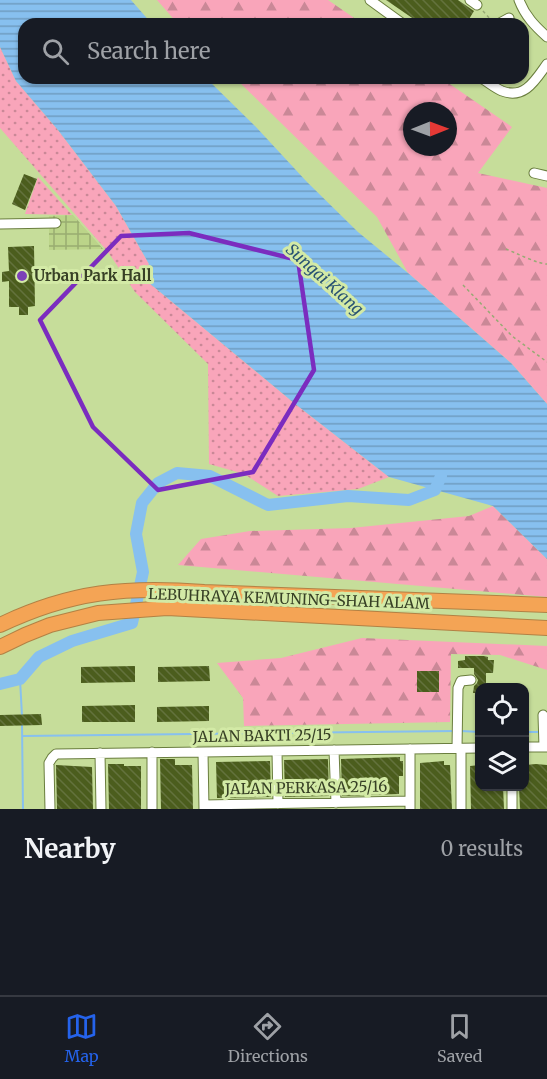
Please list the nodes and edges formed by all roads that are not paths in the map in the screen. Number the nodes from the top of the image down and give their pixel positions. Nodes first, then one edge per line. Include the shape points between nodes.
1 (370, 0) edge
2 (519, 0) edge
3 (395, 18) edge
4 (547, 37) edge
5 (547, 64) edge
6 (491, 84) edge
7 (534, 173) dead end
8 (547, 176) edge
9 (0, 224) edge
10 (56, 224) dead end
11 (547, 605) edge
12 (0, 625) edge
13 (547, 628) edge
14 (0, 647) edge
15 (471, 680) dead end
16 (543, 720) dead end
17 (545, 744) edge
18 (459, 745) junction
19 (529, 746) edge
20 (475, 747) edge
21 (410, 749) junction
22 (334, 750) junction
23 (277, 751) junction
24 (152, 752) junction
25 (203, 752) junction
26 (100, 753) junction
27 (512, 791) edge
28 (336, 803) junction
29 (278, 804) junction
30 (410, 805) edge
31 (308, 806) edge
32 (357, 806) edge
33 (204, 807) edge
34 (255, 807) edge
35 (50, 809) edge
36 (101, 809) edge
37 (152, 809) edge
38 (461, 809) edge
39 (512, 809) edge

1 - 3 street
2 - 4 street
5 - 6 street via 523,91 502,91
7 - 8 street
9 - 10 street
11 - 12 highway, LEBUHRAYA KEMUNING-SHAH ALAM via 136,590 71,598
13 - 14 highway, LEBUHRAYA KEMUNING-SHAH ALAM via 167,608 89,615
15 - 18 street via 461,681 458,688
16 - 17 street
17 - 19 street
18 - 20 street, JALAN BAKTI 25/15
18 - 21 street, JALAN BAKTI 25/15
18 - 38 street
21 - 22 street, JALAN BAKTI 25/15
21 - 30 street
22 - 23 street, JALAN BAKTI 25/15
22 - 28 street
23 - 25 street, JALAN BAKTI 25/15
23 - 29 street
24 - 25 street, JALAN BAKTI 25/15
24 - 26 street, JALAN BAKTI 25/15
24 - 37 street
25 - 33 street
26 - 35 street, JALAN BAKTI 25/15 via 56,754 52,758
26 - 36 street
27 - 39 street
28 - 31 street, JALAN PERKASA 25/16
28 - 32 street, JALAN PERKASA 25/16
29 - 31 street, JALAN PERKASA 25/16
29 - 34 street, JALAN PERKASA 25/16
30 - 32 street, JALAN PERKASA 25/16
33 - 34 street, JALAN PERKASA 25/16

